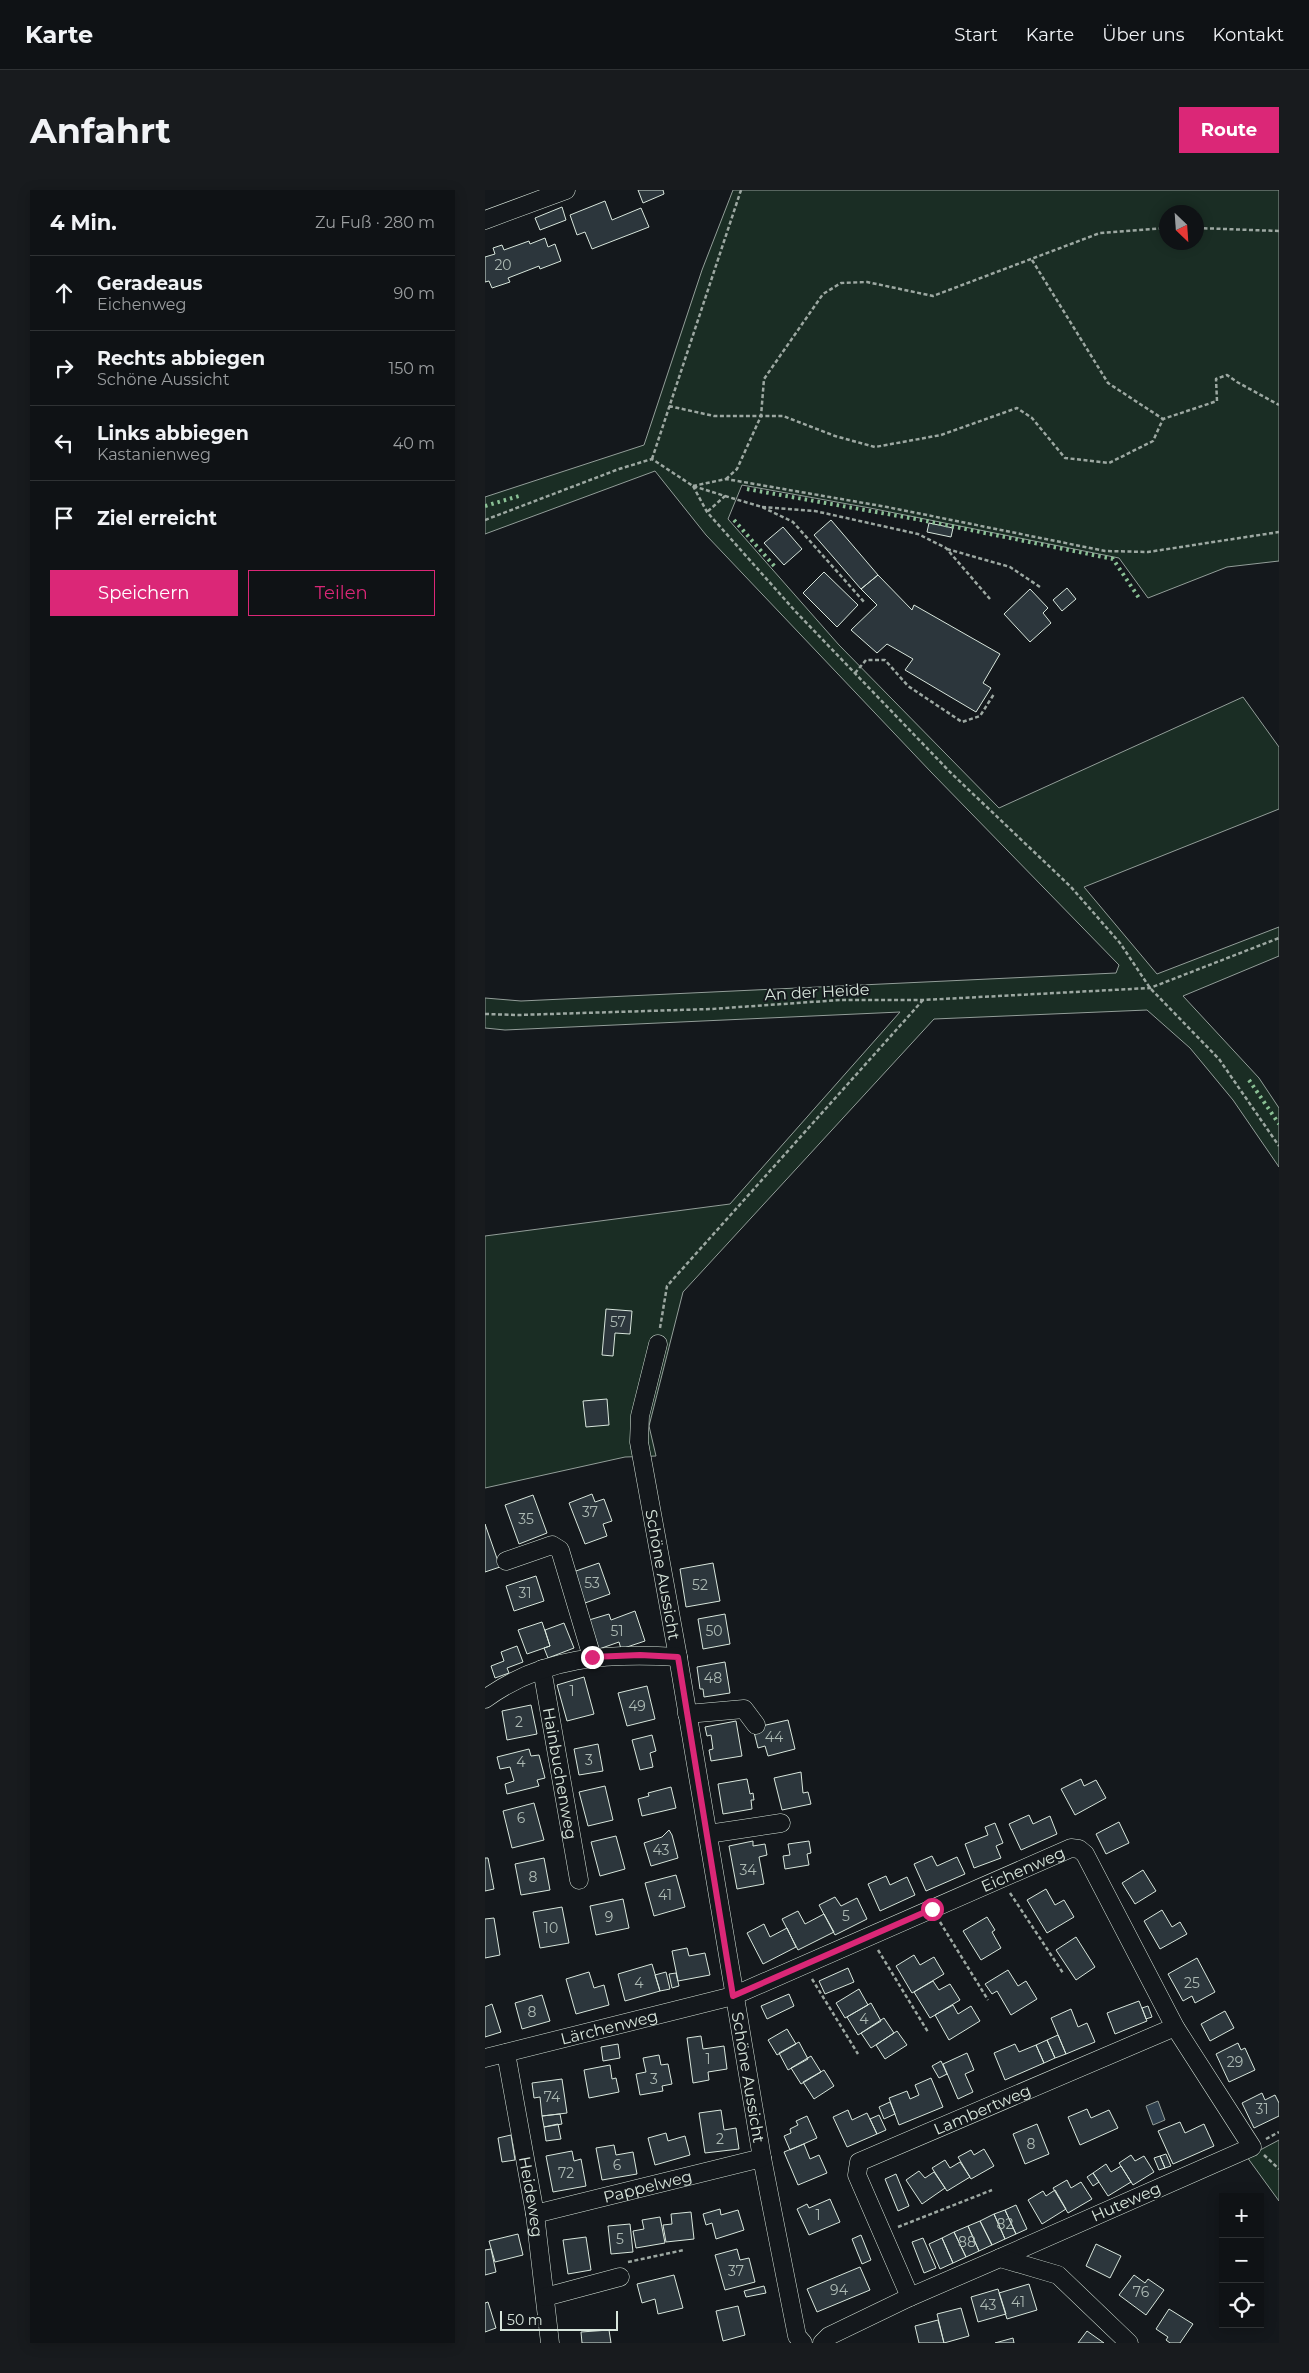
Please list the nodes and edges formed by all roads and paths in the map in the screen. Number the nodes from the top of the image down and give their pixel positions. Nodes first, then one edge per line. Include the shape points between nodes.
1 (566, 190) edge
2 (741, 190) edge
3 (485, 220) edge
4 (1204, 228) edge
5 (1159, 229) edge
6 (1279, 231) edge
7 (1032, 260) junction
8 (1279, 405) edge
9 (669, 406) junction
10 (761, 416) junction
11 (1163, 418) junction
12 (652, 458) junction
13 (726, 479) junction
14 (693, 486) junction
15 (725, 496) junction
16 (762, 507) junction
17 (707, 512) junction
18 (485, 520) edge
19 (1279, 532) edge
20 (946, 548) junction
21 (1039, 587) dead end
22 (990, 599) dead end
23 (865, 603) dead end
24 (855, 673) junction
25 (994, 694) dead end
26 (1279, 938) edge
27 (1151, 988) junction
28 (923, 1000) junction
29 (485, 1014) edge
30 (1279, 1146) edge
31 (658, 1344) joint
32 (506, 1560) dead end
33 (592, 1657) junction
34 (678, 1657) junction
35 (542, 1669) junction
36 (485, 1699) edge
37 (687, 1714) junction
38 (756, 1725) dead end
39 (781, 1823) dead end
40 (708, 1834) junction
41 (579, 1880) dead end
42 (1001, 1880) junction
43 (932, 1909) junction
44 (869, 1936) junction
45 (803, 1965) junction
46 (1063, 1973) dead end
47 (733, 1996) junction
48 (988, 2000) dead end
49 (1175, 2026) junction
50 (928, 2032) dead end
51 (506, 2053) junction
52 (857, 2054) dead end
53 (485, 2058) edge
54 (1252, 2147) joint
55 (761, 2158) junction
56 (992, 2190) dead end
57 (535, 2214) junction
58 (882, 2234) junction
59 (684, 2250) dead end
60 (1000, 2258) junction
61 (620, 2277) joint
62 (545, 2297) junction
63 (910, 2297) junction
64 (550, 2343) edge
65 (803, 2343) edge
66 (822, 2343) edge
67 (1129, 2343) edge

1 - 3 street
2 - 9 path
4 - 6 path
5 - 7 path via 1100,233
7 - 10 path via 933,296 867,282 841,283 823,294 764,379
7 - 11 path via 1108,383
8 - 11 path via 1227,375 1216,379 1217,401
9 - 10 path via 714,416
9 - 12 path
10 - 11 path via 783,416 875,447 941,435 1017,408 1032,418 1065,458 1109,463 1153,441
10 - 13 path via 737,469
12 - 14 path
12 - 18 path
13 - 14 path
13 - 19 path via 887,507 1105,551 1149,552
14 - 15 path
14 - 17 path
15 - 16 path
15 - 17 path
16 - 20 path via 815,511 918,534
16 - 23 path via 793,522
17 - 24 path
20 - 21 path via 1010,567
20 - 22 path
24 - 25 path via 866,660 885,660 908,686 962,722 980,716
24 - 27 path via 950,772 1071,887 1120,944
26 - 27 path, An der Heide
27 - 28 path, An der Heide
27 - 30 path via 1219,1059
28 - 29 path, An der Heide via 840,1000 711,1009
28 - 31 path via 667,1286
31 - 34 street, Schöne Aussicht via 640,1416 639,1442
32 - 33 street via 551,1545 560,1550
33 - 34 street
33 - 35 street
34 - 37 street, Schöne Aussicht
35 - 36 street
35 - 41 street, Hainbuchenweg
37 - 38 street via 744,1709
37 - 40 street, Schöne Aussicht
39 - 40 street
40 - 47 street, Schöne Aussicht
42 - 43 street, Eichenweg
42 - 46 path
42 - 49 street, Eichenweg via 1071,1848 1085,1854
43 - 44 street, Eichenweg
43 - 48 path
44 - 45 street, Eichenweg
44 - 50 path
45 - 47 street, Eichenweg
45 - 52 path
47 - 51 street, Lärchenweg
47 - 55 street, Schöne Aussicht
49 - 54 street, Eichenweg
49 - 58 street, Lambertweg via 859,2162 857,2175
51 - 53 street, Lärchenweg
51 - 57 street, Heideweg
54 - 60 street, Huteweg
55 - 57 street, Pappelweg
55 - 65 street, Schöne Aussicht via 797,2336
56 - 58 path
57 - 62 street, Heideweg
58 - 63 street, Lambertweg
59 - 61 path via 623,2264 618,2268
60 - 63 street, Huteweg
60 - 67 street via 1058,2275
61 - 62 street
62 - 64 street, Heideweg
63 - 66 street, Huteweg via 829,2336

